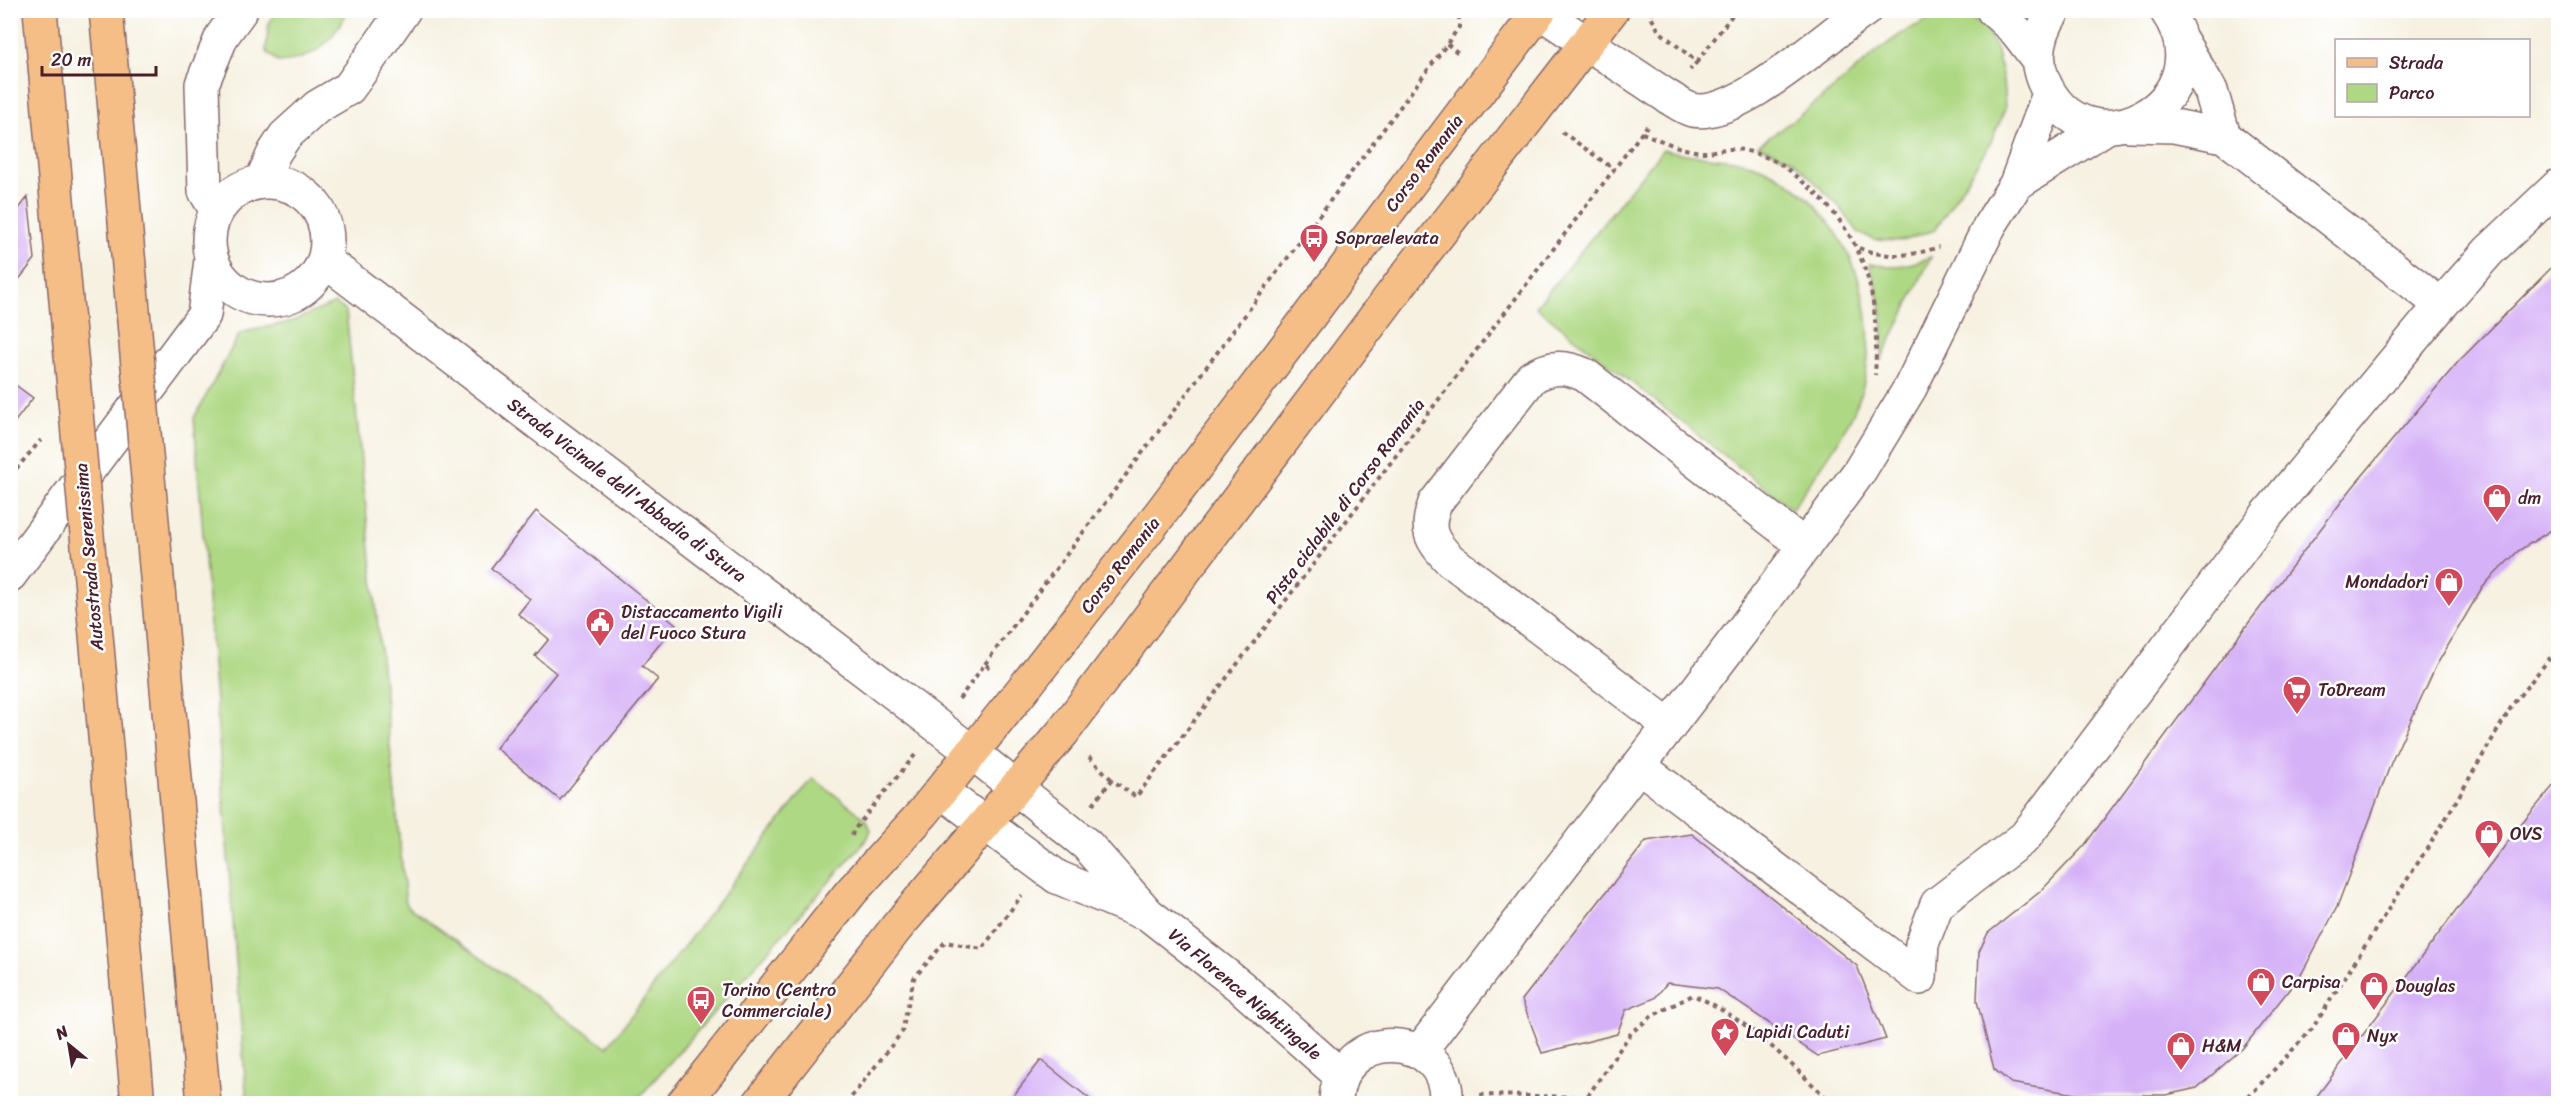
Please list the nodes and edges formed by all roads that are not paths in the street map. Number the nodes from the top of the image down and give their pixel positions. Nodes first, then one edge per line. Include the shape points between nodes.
1 (40, 10) edge
2 (106, 10) edge
3 (241, 10) edge
4 (404, 10) edge
5 (1612, 10) edge
6 (1865, 10) edge
7 (1993, 10) edge
8 (2054, 10) edge
9 (1539, 11) edge
10 (2176, 23) edge
11 (1586, 45) junction
12 (2039, 61) junction
13 (2049, 94) junction
14 (2118, 126) junction
15 (2224, 136) junction
16 (261, 182) junction
17 (2016, 184) junction
18 (2559, 186) edge
19 (217, 211) junction
20 (211, 260) junction
21 (324, 260) junction
22 (253, 298) junction
23 (2440, 305) junction
24 (204, 315) junction
25 (1805, 546) junction
26 (10, 575) edge
27 (1670, 726) junction
28 (973, 753) junction
29 (1639, 766) junction
30 (1015, 787) junction
31 (941, 791) junction
32 (984, 823) junction
33 (1148, 914) junction
34 (1420, 1051) junction
35 (1339, 1090) edge
36 (1446, 1099) edge
37 (138, 1104) edge
38 (204, 1104) edge
39 (683, 1104) edge
40 (759, 1104) edge

1 - 37 main road, Autostrada Serenissima, bridge
2 - 38 main road, bridge
3 - 19 street via 222,36 202,84 205,191
4 - 16 street via 349,88 317,107 285,136
5 - 11 main road
6 - 11 street, Corso Romania via 1754,92 1721,108 1700,111 1690,110
7 - 12 street via 2016,31
8 - 12 street via 2044,25
9 - 11 street, Corso Romania
9 - 28 main road, Corso Romania via 1160,514
10 - 14 street via 2182,60 2178,80 2167,99 2150,115
10 - 15 street via 2211,92
11 - 30 main road via 1410,271 1063,732
12 - 13 street
13 - 14 street via 2064,111 2085,123
13 - 17 street
14 - 15 street via 2174,126
14 - 17 street
15 - 23 street
16 - 19 street via 234,192
16 - 21 street via 280,182 296,188 314,202 326,226 328,247
17 - 25 street via 1989,225 1910,388 1859,472
18 - 23 street via 2489,251
19 - 20 street via 209,237
20 - 22 street via 227,284
20 - 24 street
21 - 22 street via 311,282 291,296
21 - 28 street, Strada Vicinale dell'Abbadia di Stura
22 - 24 street
23 - 29 street via 2266,516 2025,837 1937,904 1922,944 1920,978
24 - 26 street
25 - 27 street
25 - 27 street via 1585,375 1569,368 1547,368 1532,377 1435,503 1430,532 1435,546 1449,560
27 - 29 street
28 - 30 street, Strada Vicinale dell'Abbadia di Stura
28 - 31 main road, Corso Romania
29 - 34 street
30 - 32 main road
30 - 33 street, Via Florence Nightingale via 1087,846
31 - 32 street, Via Florence Nightingale
31 - 39 main road, Corso Romania via 851,892
32 - 33 street, Via Florence Nightingale via 1058,877
32 - 40 main road
33 - 35 street, Via Florence Nightingale via 1241,987
34 - 35 street via 1387,1044 1371,1048 1357,1056
34 - 36 street via 1442,1078

